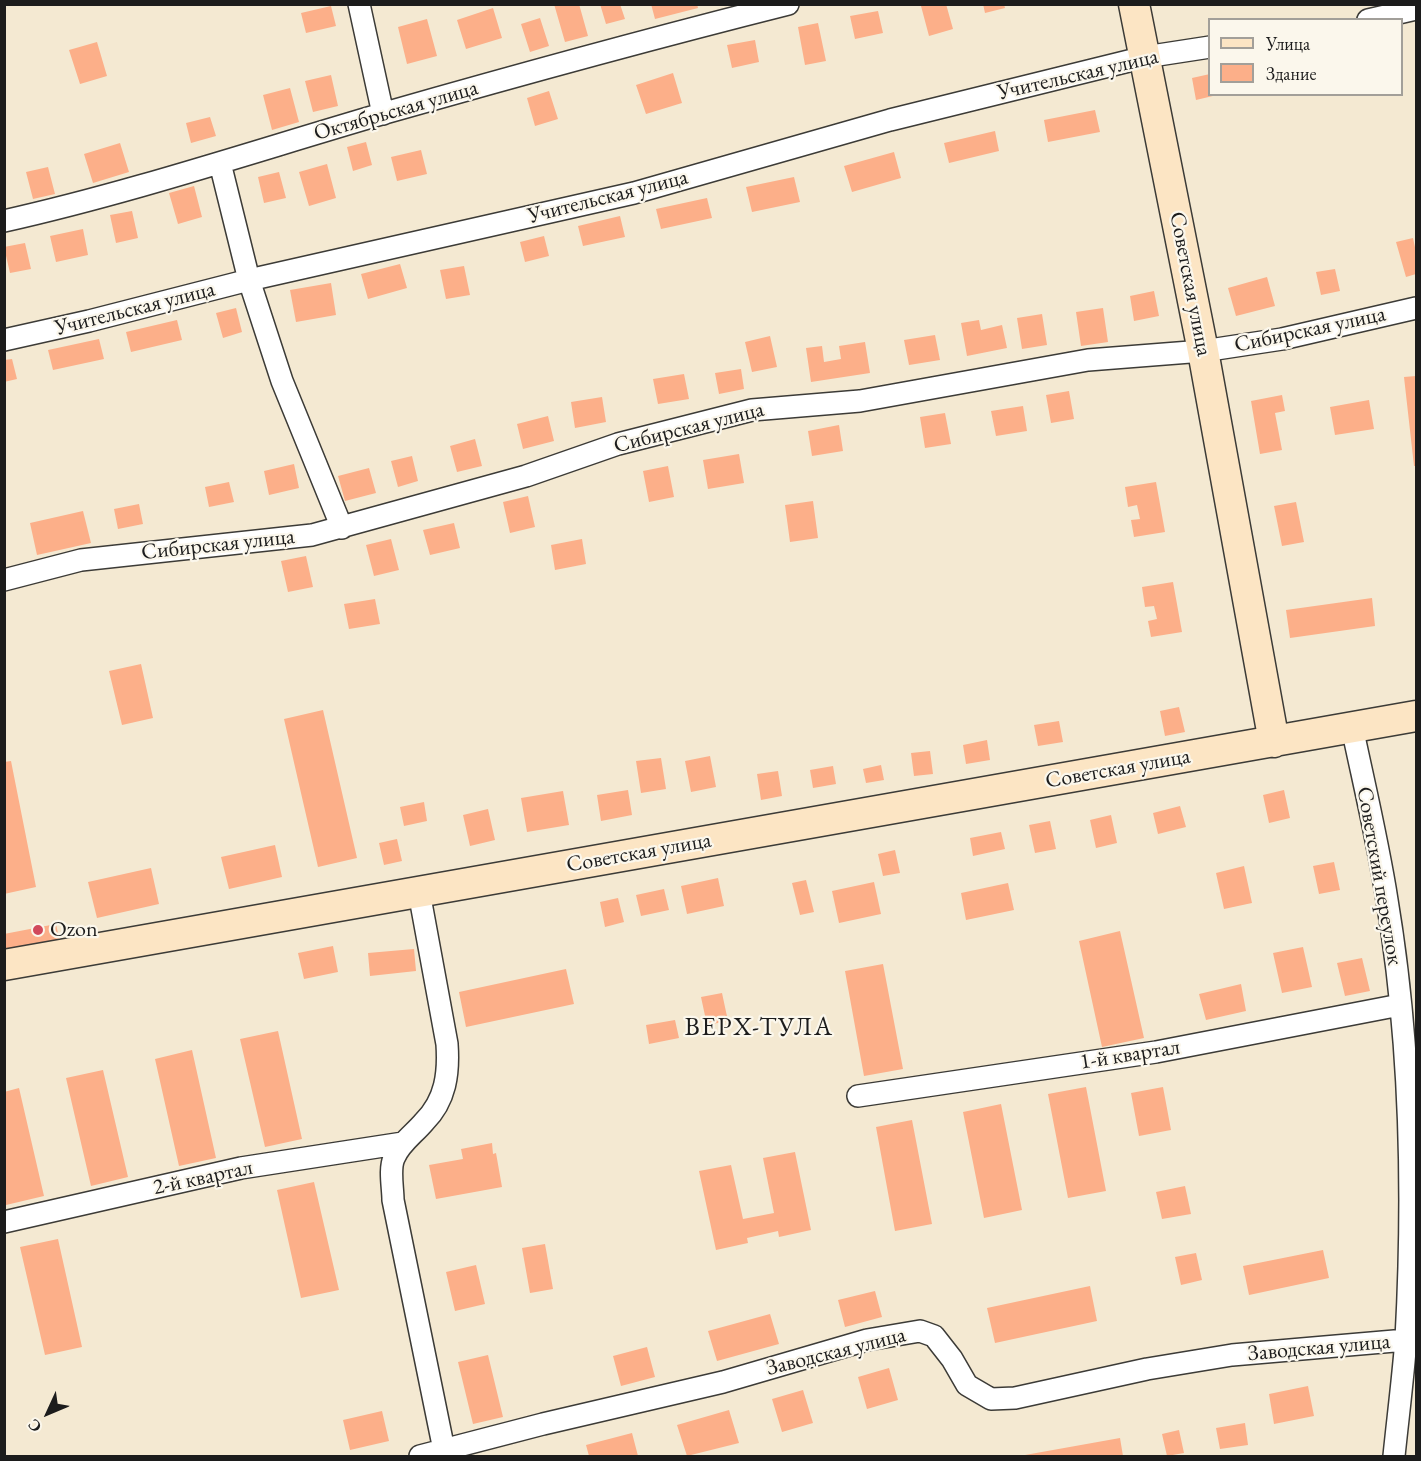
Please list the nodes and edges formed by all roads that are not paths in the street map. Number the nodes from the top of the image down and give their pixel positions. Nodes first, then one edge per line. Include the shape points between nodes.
1 (359, 4) edge
2 (788, 4) edge
3 (1134, 4) edge
4 (1416, 9) edge
5 (1377, 18) edge
6 (1208, 47) edge
7 (1145, 57) junction
8 (383, 114) junction
9 (220, 164) junction
10 (4, 222) edge
11 (249, 280) junction
12 (1416, 308) edge
13 (4, 340) edge
14 (1203, 351) junction
15 (342, 528) junction
16 (4, 580) edge
17 (1416, 716) edge
18 (1352, 727) junction
19 (1274, 742) junction
20 (419, 892) junction
21 (4, 965) edge
22 (1400, 1005) junction
23 (858, 1096) dead end
24 (403, 1143) junction
25 (4, 1222) edge
26 (1406, 1340) junction
27 (444, 1450) junction
28 (420, 1456) edge
29 (1394, 1456) edge

1 - 8 street
2 - 8 street, Октябрьская улица
3 - 7 main road, Советская улица
4 - 5 street
6 - 7 street, Учительская улица
7 - 11 street, Учительская улица via 890,120 634,194
7 - 14 main road, Советская улица
8 - 9 street, Октябрьская улица
9 - 10 street, Октябрьская улица
9 - 11 street
11 - 13 street, Учительская улица
11 - 15 street via 282,381
12 - 14 street, Сибирская улица via 1282,339
14 - 15 street, Сибирская улица via 1088,360 860,401 752,410 618,444 526,476
14 - 19 main road, Советская улица
15 - 16 street, Сибирская улица via 312,535 81,560
17 - 18 main road, Советская улица
18 - 19 main road, Советская улица
18 - 22 street, Советский переулок via 1387,900
19 - 20 main road, Советская улица
20 - 21 main road, Советская улица
20 - 24 street via 449,1068 442,1096 427,1120
22 - 23 street, 1-й квартал via 1156,1052
22 - 26 street, Советский переулок via 1411,1186
24 - 25 street, 2-й квартал via 241,1168
24 - 27 street via 392,1160 393,1200
26 - 27 street, Заводская улица via 1232,1355 1015,1398 991,1399 967,1384 934,1336 920,1331 867,1340 723,1383
26 - 29 street, Советский переулок
27 - 28 street, Заводская улица

